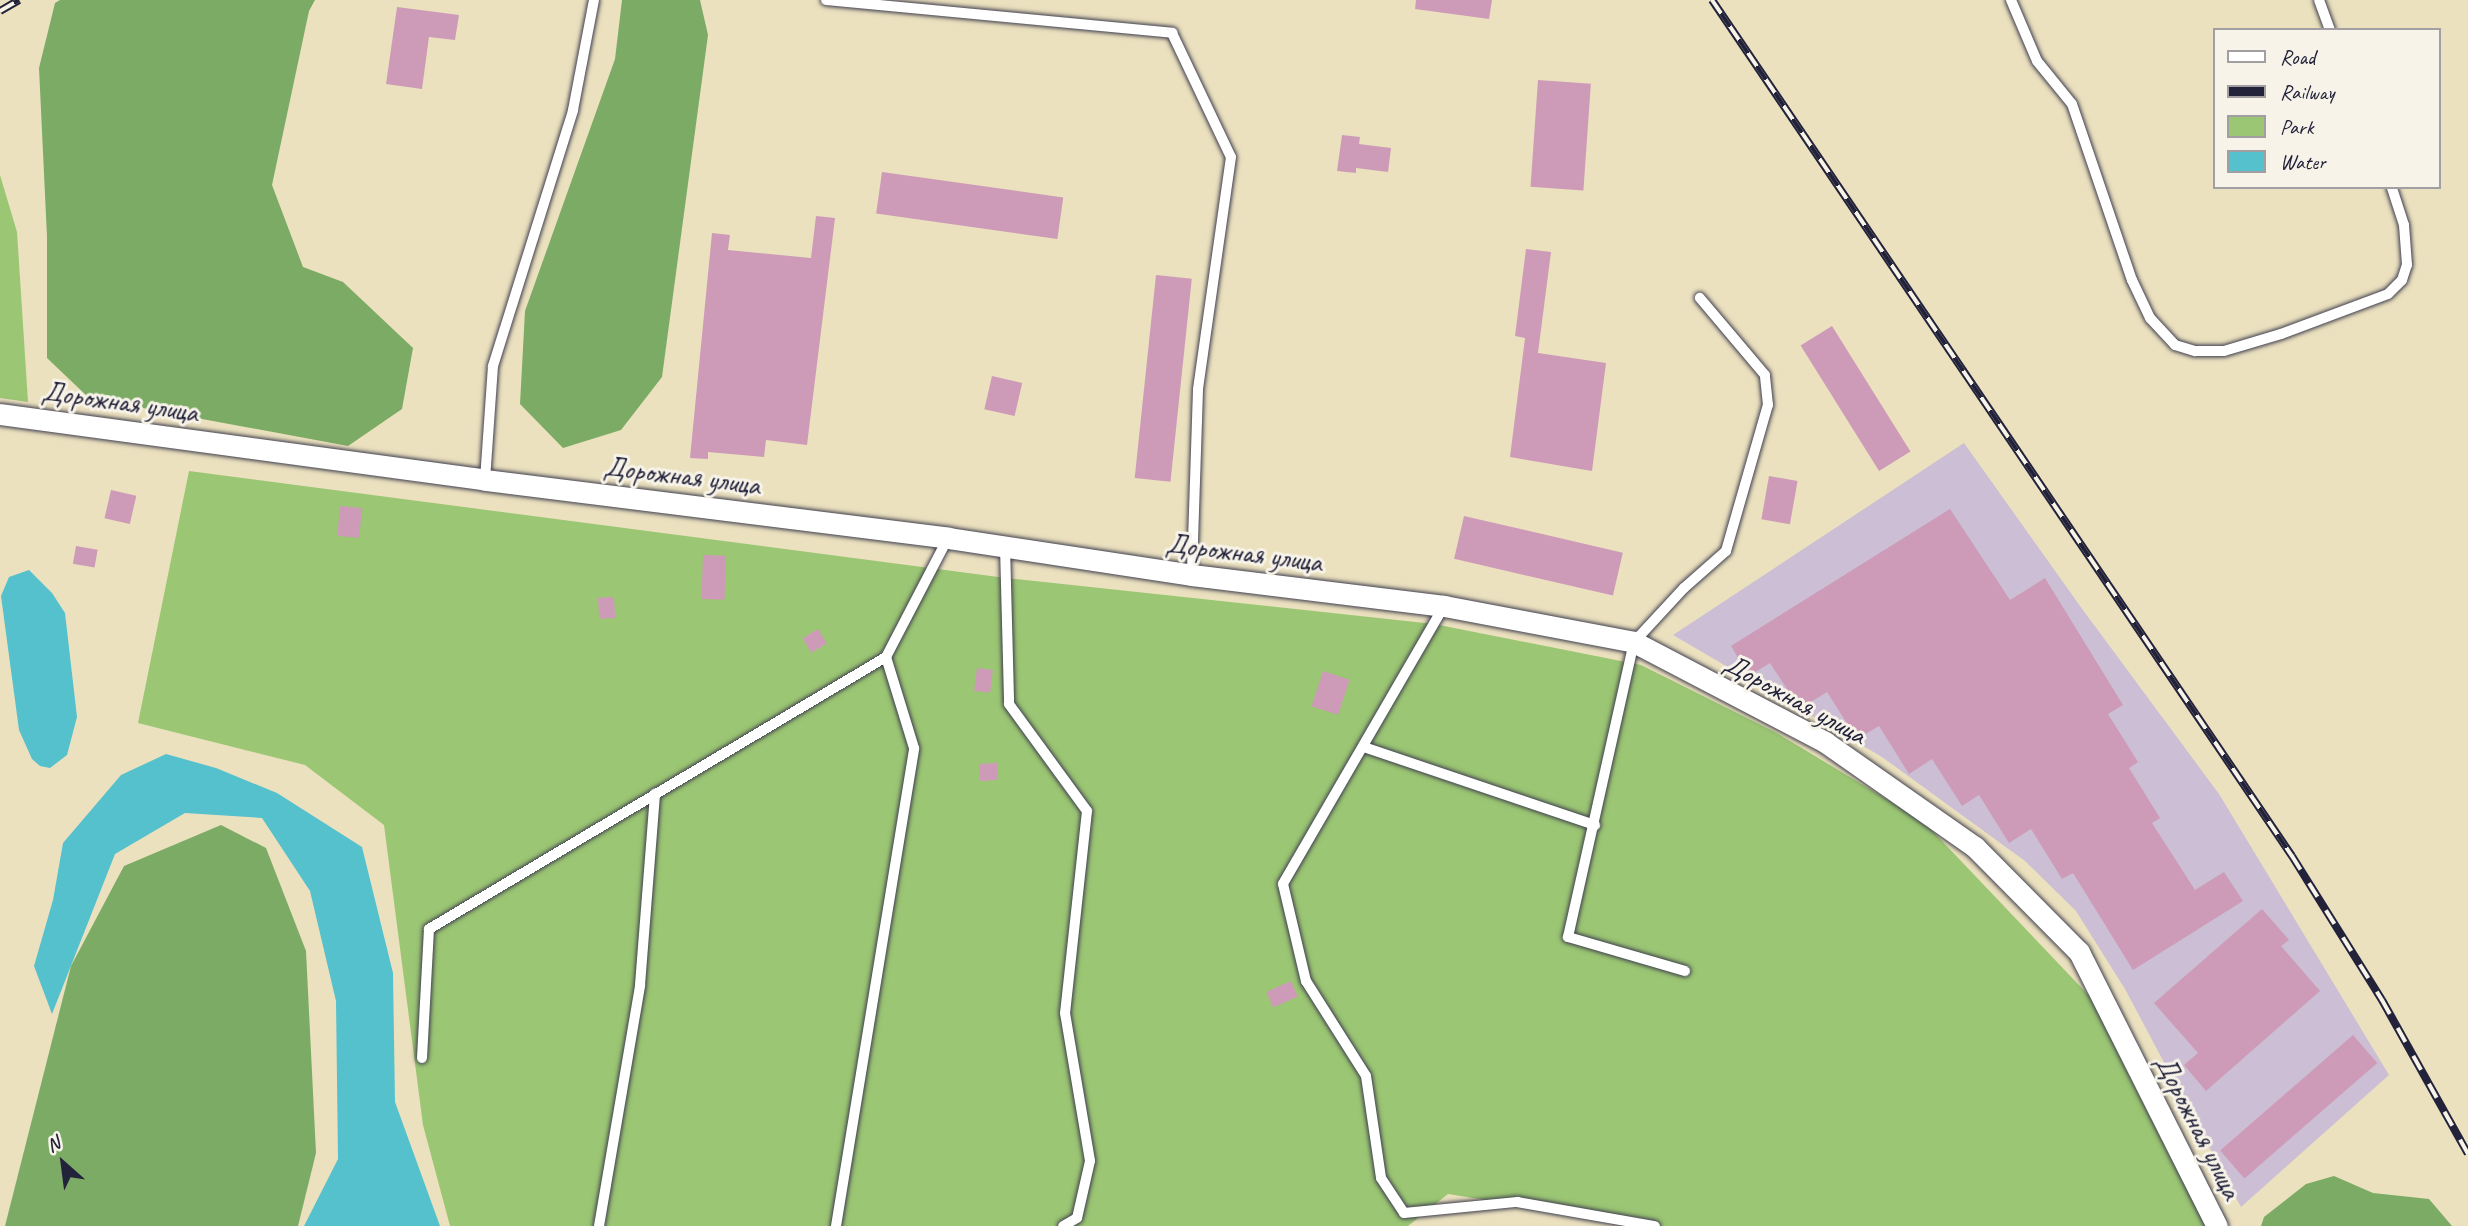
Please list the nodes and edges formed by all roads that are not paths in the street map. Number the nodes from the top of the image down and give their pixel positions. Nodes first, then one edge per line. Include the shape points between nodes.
1 (594, 0) edge
2 (826, 0) edge
3 (2011, 0) edge
4 (2319, 0) edge
5 (2329, 28) edge
6 (2393, 189) edge
7 (1700, 298) dead end
8 (0, 414) edge
9 (485, 480) junction
10 (948, 538) junction
11 (1005, 547) junction
12 (1192, 575) junction
13 (1444, 606) junction
14 (1634, 642) junction
15 (886, 657) junction
16 (1364, 747) junction
17 (655, 794) junction
18 (1595, 825) junction
19 (1685, 971) dead end
20 (422, 1058) dead end
21 (599, 1226) edge
22 (836, 1226) edge
23 (1063, 1226) edge
24 (1655, 1226) edge
25 (2217, 1226) edge

1 - 9 lane via 573,110 493,366
2 - 12 lane via 1172,33 1231,156 1198,390
3 - 6 lane via 2037,61 2072,104 2132,280 2150,318 2175,345 2195,351 2224,351 2388,294 2402,280 2407,265 2404,225
4 - 5 lane
7 - 14 lane via 1765,375 1768,405 1726,551 1684,587
8 - 9 street, Дорожная улица
9 - 10 street, Дорожная улица
10 - 11 street, Дорожная улица
10 - 15 lane
11 - 12 street, Дорожная улица
11 - 23 lane via 1009,705 1087,811 1065,1013 1090,1161 1077,1218
12 - 13 street, Дорожная улица
13 - 14 street, Дорожная улица
13 - 16 lane
14 - 18 lane
14 - 25 street, Дорожная улица via 1825,742 1975,847 2079,952
15 - 17 lane
15 - 22 lane via 914,748
16 - 18 lane
16 - 24 lane via 1283,884 1306,981 1366,1076 1381,1178 1405,1213 1517,1202
17 - 20 lane via 429,929
17 - 21 lane via 640,985
18 - 19 lane via 1567,937

